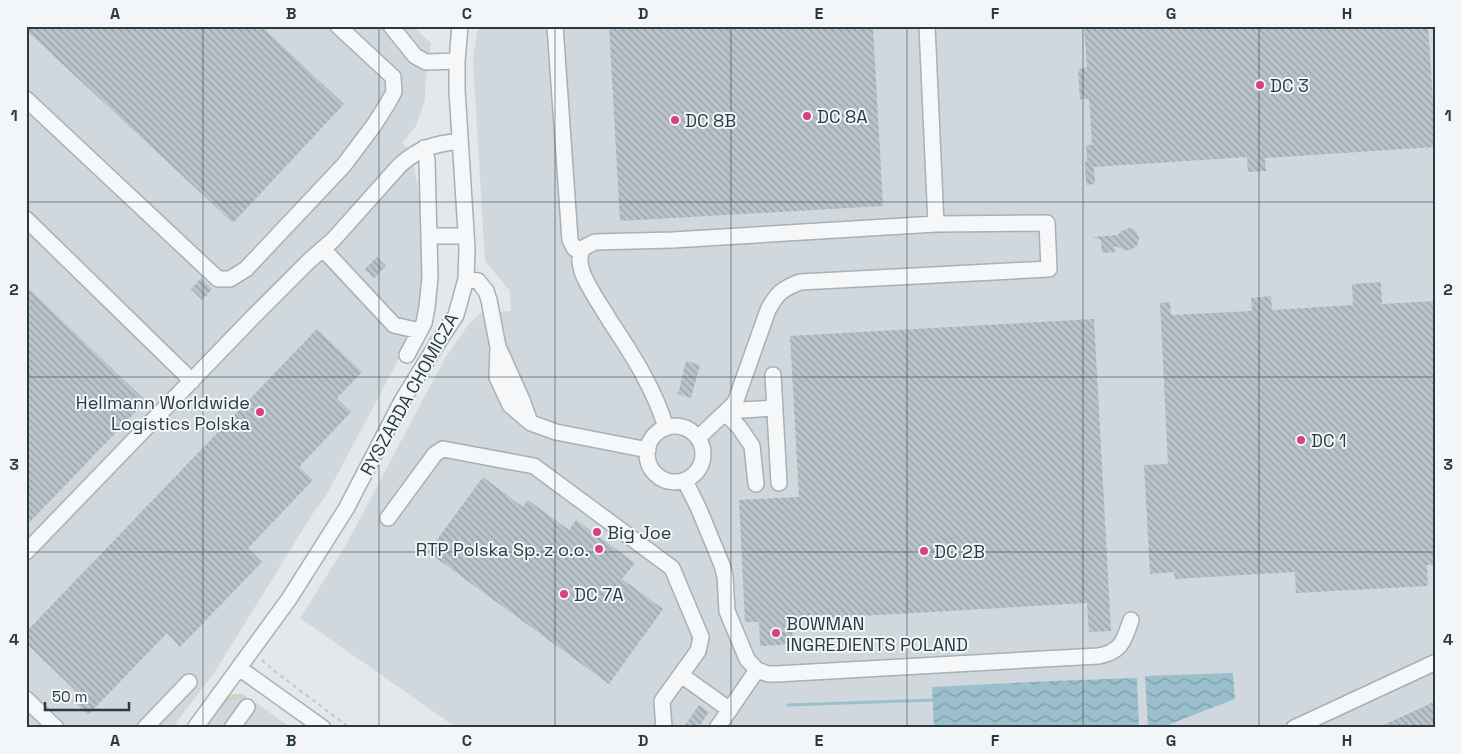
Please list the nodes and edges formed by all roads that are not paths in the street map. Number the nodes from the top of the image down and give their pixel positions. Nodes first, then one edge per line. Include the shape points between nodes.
1 (338, 26) edge
2 (391, 26) edge
3 (460, 26) edge
4 (555, 26) edge
5 (927, 26) edge
6 (457, 61) junction
7 (26, 99) edge
8 (460, 141) junction
9 (424, 148) junction
10 (26, 219) edge
11 (936, 224) junction
12 (429, 236) junction
13 (466, 236) junction
14 (323, 249) junction
15 (581, 253) junction
16 (466, 280) junction
17 (420, 331) junction
18 (407, 355) dead end
19 (773, 375) dead end
20 (192, 381) junction
21 (775, 408) junction
22 (726, 413) junction
23 (666, 428) junction
24 (698, 438) junction
25 (648, 450) junction
26 (685, 481) junction
27 (779, 483) dead end
28 (756, 484) dead end
29 (388, 518) dead end
30 (26, 552) edge
31 (1131, 620) dead end
32 (1436, 662) edge
33 (239, 668) junction
34 (757, 670) junction
35 (681, 675) junction
36 (189, 682) dead end
37 (26, 699) edge
38 (247, 707) dead end
39 (730, 710) junction
40 (56, 728) edge
41 (145, 728) edge
42 (195, 728) edge
43 (232, 728) edge
44 (323, 728) edge
45 (664, 728) edge
46 (717, 728) edge
47 (1294, 728) edge

1 - 7 street via 393,77 394,92 344,165 246,269 230,279 218,279
2 - 6 street via 416,56 426,62
3 - 6 street, RYSZARDA CHOMICZA
4 - 15 street via 570,240
5 - 11 street
6 - 8 street, RYSZARDA CHOMICZA
8 - 9 street
8 - 13 street, RYSZARDA CHOMICZA
9 - 12 street
9 - 14 street via 410,156
10 - 20 street
11 - 15 street via 595,242 583,248
11 - 22 street via 1047,223 1049,269 800,282 785,288 768,310 735,403
12 - 13 street
12 - 17 street via 430,278
13 - 16 street, RYSZARDA CHOMICZA
14 - 17 street via 394,325
14 - 20 street
15 - 23 street via 582,272 655,399
16 - 25 street via 478,281 486,291 498,347 531,423 556,432
16 - 33 street, RYSZARDA CHOMICZA via 456,315 402,401 346,509 289,599
17 - 18 street
19 - 21 street
20 - 30 street
21 - 22 street
21 - 27 street
22 - 24 street
22 - 28 street via 752,446
23 - 24 street via 683,427
23 - 25 street via 651,440
24 - 26 street via 702,446 701,464 697,472
25 - 26 street via 650,466 655,474 672,482
26 - 34 street via 722,565 727,611 747,659
29 - 35 street via 435,454 444,449 534,466 672,568 701,637 698,651
31 - 34 street via 1122,644 1106,655 776,674
32 - 47 street
33 - 42 street, RYSZARDA CHOMICZA
33 - 44 street
34 - 39 street
35 - 39 street
35 - 45 street via 662,701
36 - 41 street
37 - 40 street
38 - 43 street
39 - 46 street

